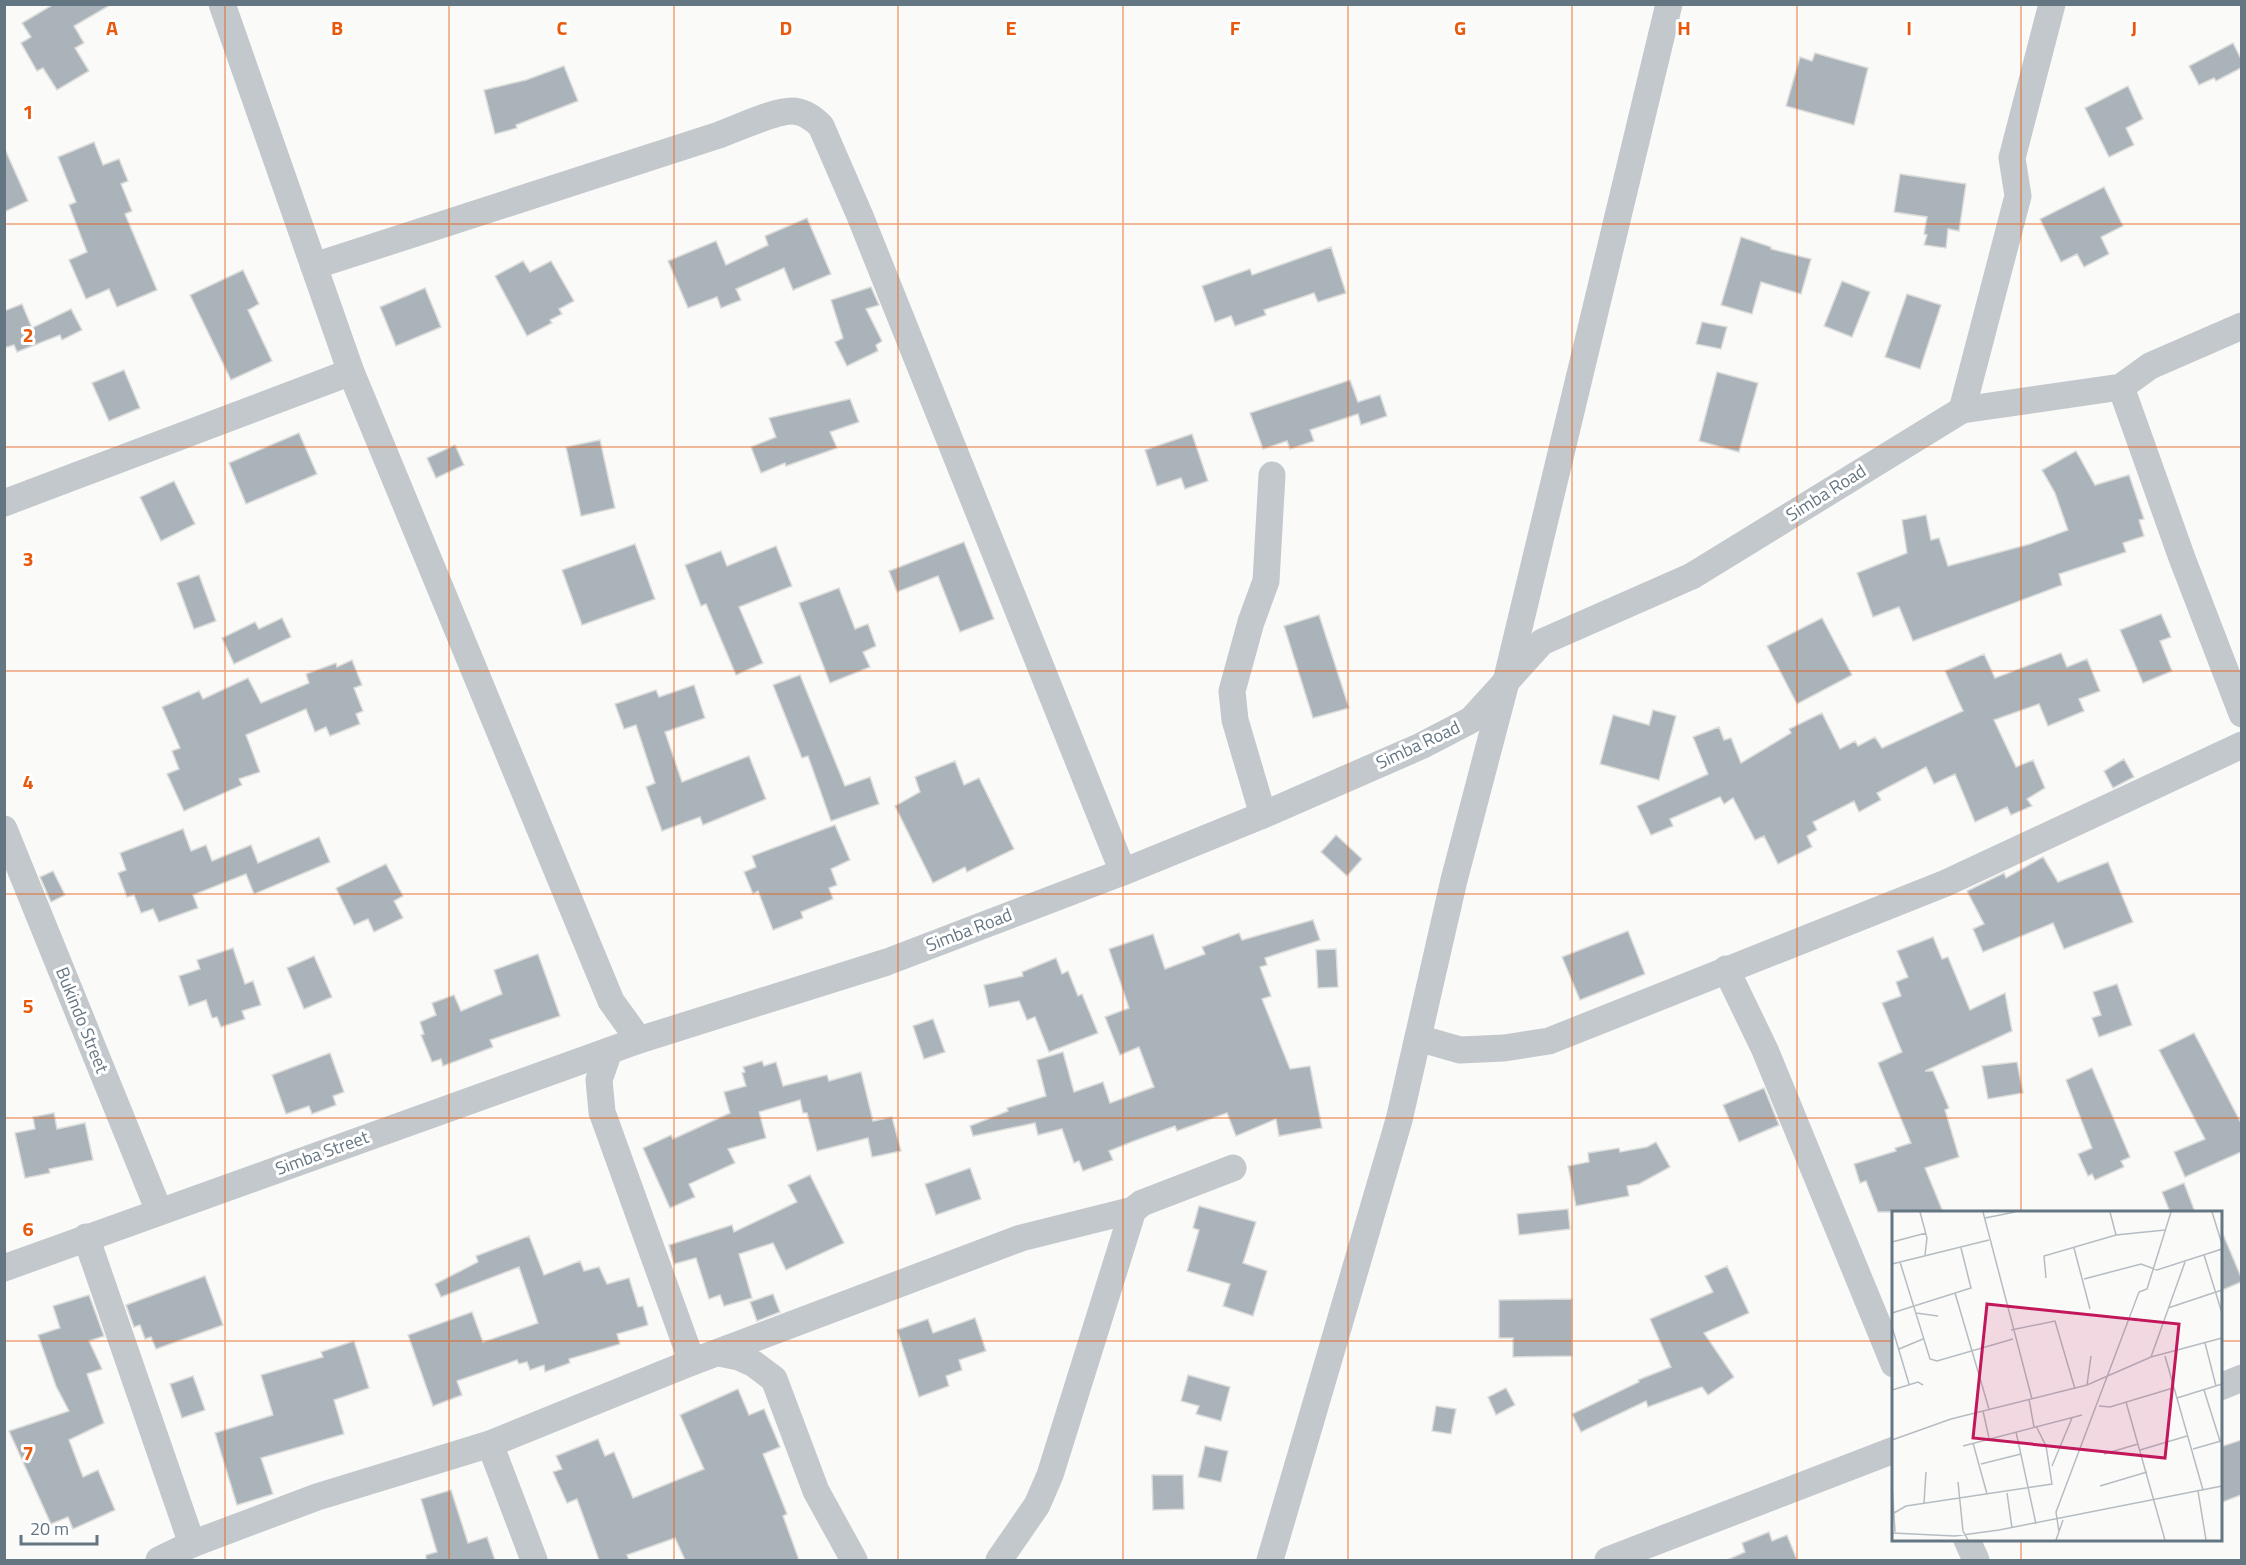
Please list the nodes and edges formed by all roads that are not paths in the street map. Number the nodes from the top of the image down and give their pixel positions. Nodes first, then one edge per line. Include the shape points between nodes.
1 (222, 4) edge
2 (1669, 4) edge
3 (2052, 4) edge
4 (314, 266) junction
5 (2241, 326) edge
6 (351, 372) junction
7 (2121, 387) junction
8 (1962, 410) junction
9 (1272, 475) dead end
10 (4, 503) edge
11 (1506, 682) junction
12 (2241, 714) edge
13 (2241, 745) edge
14 (1263, 814) junction
15 (4, 829) edge
16 (1123, 872) junction
17 (1726, 969) junction
18 (1418, 1038) junction
19 (639, 1040) junction
20 (609, 1051) junction
21 (1233, 1168) dead end
22 (1133, 1210) junction
23 (159, 1211) junction
24 (86, 1238) junction
25 (4, 1268) edge
26 (719, 1353) junction
27 (692, 1362) junction
28 (1892, 1362) edge
29 (2241, 1378) edge
30 (2222, 1386) edge
31 (490, 1444) junction
32 (1892, 1450) edge
33 (1968, 1541) edge
34 (192, 1544) junction
35 (159, 1560) edge
36 (534, 1560) edge
37 (854, 1560) edge
38 (999, 1560) edge
39 (1270, 1560) edge
40 (1608, 1560) edge
41 (1976, 1560) edge

1 - 4 street
2 - 11 street
3 - 8 street via 2012,158 2018,196
4 - 6 street
4 - 16 street via 780,113 791,111 813,118 821,126 860,216
5 - 7 street, Simba Road via 2150,366
6 - 10 street
6 - 19 street via 611,1001
7 - 8 street, Simba Road
7 - 12 street
8 - 11 street, Simba Road via 1692,576 1542,642
9 - 14 street via 1266,581 1232,691 1235,720
11 - 14 street, Simba Road via 1471,720 1421,746
11 - 18 street
13 - 17 street via 1946,883
14 - 16 street, Simba Road
15 - 23 street, Bukindo Street
16 - 19 street, Simba Road via 887,962
17 - 18 street via 1549,1041 1460,1050
17 - 28 street via 1765,1050
18 - 39 street via 1399,1120
19 - 20 street, Simba Street
20 - 23 street, Simba Street
20 - 27 street via 599,1080 602,1112
21 - 22 street
22 - 26 street via 1021,1238
22 - 38 street via 1050,1475 1037,1504
23 - 24 street, Simba Street
24 - 25 street, Simba Street
24 - 34 street
26 - 27 street
26 - 37 street via 754,1364 774,1379 816,1491
27 - 31 street
29 - 30 street
31 - 34 street via 317,1497
31 - 36 street
32 - 40 street
33 - 41 street
34 - 35 street

